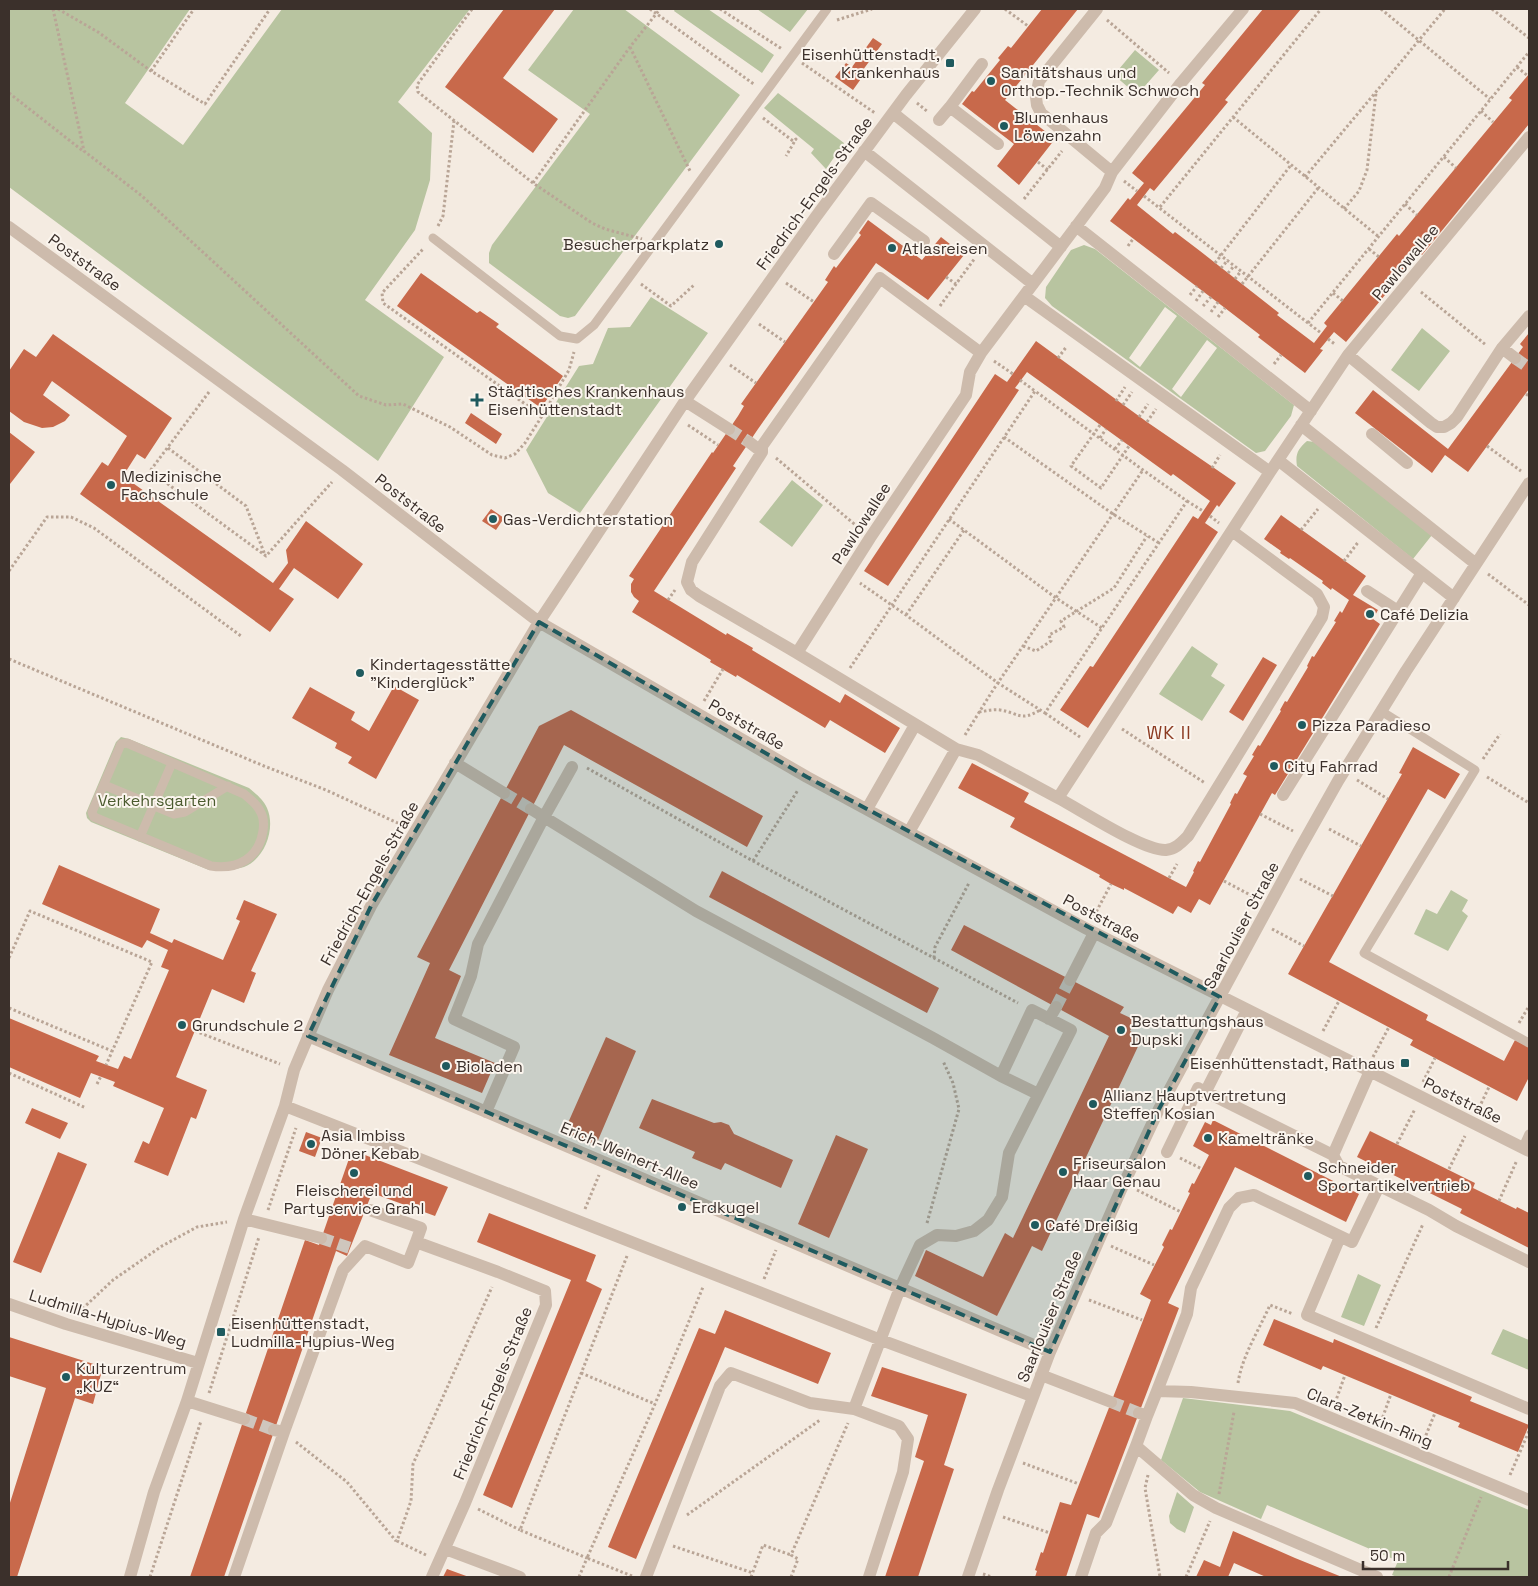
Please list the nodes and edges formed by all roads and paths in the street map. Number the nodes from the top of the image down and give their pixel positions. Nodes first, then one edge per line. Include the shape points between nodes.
1 (53, 9) edge
2 (58, 9) edge
3 (194, 9) edge
4 (270, 9) edge
5 (472, 9) edge
6 (650, 9) edge
7 (660, 9) edge
8 (720, 9) edge
9 (827, 9) edge
10 (872, 9) edge
11 (975, 9) edge
12 (1005, 9) edge
13 (1243, 9) edge
14 (1321, 9) edge
15 (1381, 9) edge
16 (1445, 9) edge
17 (1492, 9) edge
18 (1096, 10) edge
19 (656, 13) junction
20 (1028, 26) dead end
21 (813, 27) junction
22 (1529, 38) edge
23 (1419, 40) junction
24 (630, 47) junction
25 (1529, 52) edge
26 (793, 56) junction
27 (982, 64) dead end
28 (1517, 67) junction
29 (151, 71) junction
30 (1528, 76) dead end
31 (1181, 83) junction
32 (765, 92) junction
33 (1376, 92) junction
34 (9, 93) edge
35 (906, 95) junction
36 (1490, 99) junction
37 (950, 107) junction
38 (752, 110) junction
39 (1481, 111) junction
40 (893, 113) junction
41 (879, 115) dead end
42 (1233, 117) junction
43 (939, 120) joint
44 (454, 121) junction
45 (1493, 122) dead end
46 (1529, 137) edge
47 (1072, 139) junction
48 (998, 144) dead end
49 (84, 151) junction
50 (864, 152) junction
51 (786, 156) dead end
52 (1444, 157) junction
53 (1038, 162) dead end
54 (1292, 165) junction
55 (1456, 168) dead end
56 (1048, 170) junction
57 (1112, 172) junction
58 (1306, 177) junction
59 (533, 183) junction
60 (697, 186) junction
61 (1319, 187) junction
62 (1144, 196) dead end
63 (1405, 204) junction
64 (1160, 207) junction
65 (1344, 209) junction
66 (1015, 211) junction
67 (1417, 215) dead end
68 (1076, 226) junction
69 (9, 227) edge
70 (1378, 237) junction
71 (433, 238) junction
72 (924, 242) dead end
73 (654, 243) junction
74 (984, 246) junction
75 (1061, 246) junction
76 (1369, 249) junction
77 (834, 254) dead end
78 (1221, 255) junction
79 (1379, 257) dead end
80 (1228, 260) junction
81 (1215, 263) dead end
82 (1234, 266) junction
83 (1221, 268) dead end
84 (1242, 271) junction
85 (1228, 274) dead end
86 (774, 275) junction
87 (630, 276) junction
88 (1248, 276) junction
89 (946, 277) dead end
90 (1236, 279) dead end
91 (1408, 283) junction
92 (956, 284) junction
93 (1033, 284) junction
94 (1242, 284) dead end
95 (694, 285) dead end
96 (1333, 293) junction
97 (1024, 296) junction
98 (1343, 301) dead end
99 (814, 302) dead end
100 (746, 315) junction
101 (932, 316) junction
102 (1529, 316) edge
103 (1308, 323) junction
104 (1321, 334) dead end
105 (577, 339) junction
106 (785, 342) dead end
107 (1500, 351) junction
108 (982, 352) junction
109 (1348, 355) junction
110 (717, 356) junction
111 (1515, 358) tunnel mouth
112 (1013, 374) dead end
113 (218, 380) junction
114 (1020, 380) dead end
115 (756, 383) dead end
116 (1035, 391) junction
117 (686, 401) junction
118 (1311, 411) junction
119 (542, 416) junction
120 (675, 417) junction
121 (1100, 425) dead end
122 (1301, 425) junction
123 (729, 429) tunnel mouth
124 (1106, 430) dead end
125 (1093, 434) junction
126 (1372, 434) dead end
127 (1004, 437) junction
128 (1100, 438) junction
129 (1122, 440) dead end
130 (749, 442) tunnel mouth
131 (718, 445) dead end
132 (1130, 446) dead end
133 (1487, 446) dead end
134 (168, 448) junction
135 (762, 449) junction
136 (1115, 450) junction
137 (1123, 455) junction
138 (1278, 460) junction
139 (1407, 464) dead end
140 (342, 470) junction
141 (1143, 470) junction
142 (1270, 472) junction
143 (1526, 477) edge
144 (1326, 498) junction
145 (1188, 501) junction
146 (1203, 511) dead end
147 (1113, 514) junction
148 (949, 519) junction
149 (964, 530) junction
150 (1301, 530) dead end
151 (1232, 531) junction
152 (1367, 531) junction
153 (1147, 536) junction
154 (870, 538) junction
155 (1159, 543) junction
156 (266, 556) junction
157 (1344, 561) dead end
158 (1476, 564) junction
159 (9, 571) edge
160 (1422, 573) junction
161 (848, 574) junction
162 (1367, 591) dead end
163 (1056, 598) junction
164 (1454, 598) junction
165 (892, 605) junction
166 (1529, 605) edge
167 (1077, 611) junction
168 (1398, 611) junction
169 (906, 615) junction
170 (539, 622) junction
171 (1102, 628) junction
172 (241, 636) dead end
173 (1023, 646) junction
174 (797, 653) junction
175 (9, 659) edge
176 (723, 669) dead end
177 (842, 681) junction
178 (998, 683) junction
179 (1040, 710) junction
180 (1381, 711) junction
181 (979, 712) junction
182 (1045, 713) junction
183 (696, 714) junction
184 (1109, 720) junction
185 (915, 725) junction
186 (1500, 734) dead end
187 (1092, 745) junction
188 (956, 749) junction
189 (172, 763) junction
190 (455, 763) junction
191 (572, 767) joint
192 (1475, 770) junction
193 (1344, 773) junction
194 (807, 777) junction
195 (104, 784) junction
196 (228, 786) junction
197 (1217, 790) junction
198 (504, 793) tunnel mouth
199 (1283, 795) dead end
200 (1058, 798) junction
201 (1388, 798) dead end
202 (1529, 803) edge
203 (154, 805) junction
204 (867, 809) junction
205 (531, 810) tunnel mouth
206 (1260, 814) dead end
207 (544, 817) junction
208 (1316, 821) junction
209 (416, 831) junction
210 (909, 832) junction
211 (140, 837) junction
212 (1306, 838) junction
213 (1361, 846) dead end
214 (753, 861) junction
215 (976, 869) junction
216 (1288, 872) junction
217 (1224, 881) dead end
218 (1111, 884) dead end
219 (1333, 896) dead end
220 (1269, 906) junction
221 (1260, 923) junction
222 (1091, 931) junction
223 (1304, 946) dead end
224 (9, 958) edge
225 (934, 958) junction
226 (1070, 980) tunnel mouth
227 (1220, 997) junction
228 (1339, 1001) dead end
229 (1529, 1006) edge
230 (1056, 1007) tunnel mouth
231 (9, 1008) edge
232 (1032, 1010) junction
233 (1247, 1010) junction
234 (1049, 1019) junction
235 (1389, 1027) dead end
236 (195, 1031) dead end
237 (1512, 1034) junction
238 (308, 1036) junction
239 (933, 1038) junction
240 (1529, 1043) edge
241 (1316, 1044) junction
242 (112, 1052) junction
243 (1435, 1058) dead end
244 (106, 1065) dead end
245 (294, 1070) junction
246 (1368, 1070) junction
247 (9, 1073) edge
248 (101, 1076) dead end
249 (1001, 1076) junction
250 (97, 1084) dead end
251 (1489, 1087) dead end
252 (1205, 1093) junction
253 (1038, 1094) junction
254 (1419, 1096) junction
255 (284, 1106) junction
256 (86, 1108) dead end
257 (301, 1112) junction
258 (486, 1112) junction
259 (1472, 1122) junction
260 (1529, 1134) edge
261 (1397, 1144) dead end
262 (1526, 1149) edge
263 (1167, 1152) dead end
264 (1333, 1155) junction
265 (604, 1162) junction
266 (1449, 1170) dead end
267 (1124, 1183) junction
268 (1379, 1186) junction
269 (1498, 1201) dead end
270 (370, 1210) dead end
271 (1429, 1210) junction
272 (1181, 1212) dead end
273 (244, 1219) junction
274 (580, 1221) junction
275 (264, 1223) junction
276 (1340, 1237) junction
277 (322, 1238) tunnel mouth
278 (781, 1238) junction
279 (1098, 1240) junction
280 (416, 1242) junction
281 (633, 1242) junction
282 (920, 1246) junction
283 (1529, 1262) edge
284 (1154, 1266) dead end
285 (498, 1272) junction
286 (709, 1272) junction
287 (900, 1288) junction
288 (759, 1292) junction
289 (1075, 1294) junction
290 (9, 1304) edge
291 (1307, 1315) junction
292 (1142, 1320) dead end
293 (66, 1324) junction
294 (881, 1340) junction
295 (1370, 1342) junction
296 (1050, 1352) junction
297 (198, 1363) junction
298 (581, 1373) junction
299 (1041, 1375) junction
300 (1345, 1375) dead end
301 (1157, 1391) junction
302 (1391, 1394) dead end
303 (1032, 1396) junction
304 (1237, 1396) junction
305 (207, 1400) dead end
306 (187, 1401) junction
307 (1111, 1402) tunnel mouth
308 (655, 1404) junction
309 (839, 1407) junction
310 (854, 1409) junction
311 (1529, 1409) edge
312 (1435, 1413) dead end
313 (1329, 1417) junction
314 (201, 1419) dead end
315 (244, 1419) tunnel mouth
316 (279, 1431) junction
317 (1529, 1431) edge
318 (1375, 1436) junction
319 (1136, 1446) junction
320 (1419, 1454) junction
321 (1010, 1458) junction
322 (1152, 1460) junction
323 (1487, 1482) junction
324 (1079, 1484) dead end
325 (1504, 1490) junction
326 (1529, 1500) edge
327 (465, 1503) junction
328 (1216, 1508) junction
329 (990, 1513) junction
330 (520, 1530) junction
331 (1050, 1533) dead end
332 (662, 1536) junction
333 (396, 1541) junction
334 (442, 1555) junction
335 (791, 1555) junction
336 (586, 1558) junction
337 (753, 1572) junction
338 (494, 1573) edge
339 (130, 1577) edge
340 (150, 1577) edge
341 (234, 1577) edge
342 (432, 1577) edge
343 (520, 1577) edge
344 (579, 1577) edge
345 (635, 1577) edge
346 (646, 1577) edge
347 (751, 1577) edge
348 (791, 1577) edge
349 (869, 1577) edge
350 (968, 1577) edge
351 (1081, 1577) edge
352 (1160, 1577) edge
353 (1186, 1577) edge
354 (1377, 1577) edge
355 (1450, 1577) edge

1 - 49 path
2 - 29 path via 98,32
3 - 29 path
4 - 29 path via 205,104
5 - 44 path via 417,84 418,92
6 - 19 path
7 - 19 path
8 - 26 path
9 - 21 lane
10 - 21 path
11 - 35 street, Friedrich-Engels-Straße
12 - 20 path
13 - 31 street, Pawlowallee
14 - 42 path
15 - 23 path
16 - 23 path
17 - 22 path
18 - 31 path
18 - 47 street via 1036,89 1041,113
19 - 24 path
19 - 32 path
21 - 26 lane
23 - 33 path
23 - 36 path
24 - 59 path
24 - 60 path
25 - 28 path
26 - 32 lane
26 - 41 path
27 - 37 street
28 - 30 path
28 - 36 path
31 - 57 street, Pawlowallee
32 - 38 lane
33 - 58 path
33 - 65 path via 1367,170 1359,191
34 - 49 path
35 - 40 street, Friedrich-Engels-Straße
35 - 43 path
36 - 39 path
37 - 43 street
37 - 48 street
38 - 51 path via 793,141 796,140
38 - 60 lane
39 - 45 path
39 - 52 path
40 - 50 street, Friedrich-Engels-Straße
40 - 66 street
42 - 54 path
42 - 64 path
44 - 59 path
44 - 71 path via 443,216
46 - 91 street, Pawlowallee
47 - 56 path
47 - 57 street
49 - 119 path via 142,196 358,396 386,404 403,404 450,427 492,455 505,458 515,454 525,443
50 - 74 street
50 - 86 street, Friedrich-Engels-Straße
52 - 55 path
52 - 63 path
53 - 56 path
54 - 58 path
54 - 78 path
56 - 66 path
57 - 68 street, Pawlowallee via 1105,188
58 - 61 path
59 - 73 path via 592,223
60 - 73 lane
61 - 65 path
61 - 88 path
62 - 64 path
63 - 67 path
63 - 70 path
64 - 78 path
65 - 70 path
66 - 75 street
68 - 75 street, Pawlowallee
68 - 118 street
69 - 113 street, Poststraße
70 - 76 path
71 - 105 lane via 560,336
71 - 119 path via 382,293 383,303
72 - 77 street via 872,204
73 - 87 lane
74 - 92 path
74 - 93 street
75 - 93 street, Pawlowallee
76 - 79 path
76 - 96 path
78 - 80 path
78 - 81 path
80 - 82 path
80 - 83 path
82 - 84 path
82 - 85 path
84 - 88 path
84 - 90 path
86 - 99 path
86 - 100 street, Friedrich-Engels-Straße
87 - 95 path via 672,306
87 - 105 lane via 594,325
88 - 94 path
88 - 103 path
89 - 92 path
91 - 107 path
91 - 109 street, Pawlowallee
92 - 101 path
93 - 97 street, Pawlowallee
96 - 98 path
96 - 103 path
97 - 108 street, Pawlowallee
97 - 142 street
100 - 106 path
100 - 110 street, Friedrich-Engels-Straße
101 - 108 street
101 - 135 street via 880,278
102 - 107 street
103 - 104 path
105 - 119 path via 570,370
107 - 109 street via 1457,417 1444,427 1437,427
107 - 111 street
108 - 112 path
108 - 154 street, Pawlowallee via 970,372 966,395
109 - 118 street, Pawlowallee
110 - 115 path
110 - 117 street, Friedrich-Engels-Straße
113 - 134 path
113 - 140 street, Poststraße
114 - 116 path
116 - 125 path
116 - 127 path
117 - 120 street, Friedrich-Engels-Straße
117 - 123 street
118 - 122 street, Pawlowallee
120 - 131 path
120 - 170 street, Friedrich-Engels-Straße
121 - 125 path
122 - 138 street, Pawlowallee
122 - 158 street
124 - 128 path
125 - 128 path
125 - 137 path via 1071,466 1101,488
126 - 139 street
127 - 147 path
127 - 148 path
128 - 136 path
129 - 136 path
130 - 135 street
132 - 137 path
133 - 143 path
134 - 156 path via 246,506
134 - 156 path via 150,471
135 - 154 path
135 - 174 street via 692,562 687,582 699,596
136 - 137 path
137 - 141 path
138 - 142 street, Pawlowallee
138 - 144 street
140 - 156 path
140 - 170 street, Poststraße
141 - 145 path
141 - 147 path
142 - 151 street, Pawlowallee
143 - 158 street, Saarlouiser Straße
144 - 150 path
144 - 152 street
145 - 146 path
145 - 155 path
147 - 153 path
147 - 163 path
148 - 149 path
148 - 165 path
149 - 163 path
149 - 169 path
151 - 184 street, Pawlowallee
151 - 197 street via 1317,594 1324,607 1322,617
152 - 157 path
152 - 160 street
153 - 155 path
153 - 167 path via 1114,588
154 - 161 street, Pawlowallee
155 - 171 path
158 - 164 street, Saarlouiser Straße
158 - 166 path
159 - 172 path via 47,517 71,517 94,528
160 - 164 street
160 - 168 street
161 - 165 path
161 - 174 street, Pawlowallee
162 - 168 street
163 - 167 path
163 - 173 path
164 - 180 street, Saarlouiser Straße
165 - 169 path
165 - 177 path
167 - 171 path
167 - 173 path via 1062,621 1064,627 1049,635 1051,641 1036,650
168 - 199 street
169 - 178 path
170 - 183 street, Poststraße
170 - 190 street, Friedrich-Engels-Straße
171 - 182 path
173 - 178 path
174 - 177 street
175 - 209 path via 326,790
176 - 183 path
177 - 185 street
178 - 179 path
178 - 181 path
179 - 181 path via 1030,716 999,710
179 - 182 path
180 - 192 lane
180 - 193 street, Saarlouiser Straße
181 - 188 path
182 - 187 path
183 - 194 street, Poststraße
184 - 187 street, Pawlowallee
184 - 197 path
185 - 188 street
185 - 204 street
186 - 192 path
187 - 200 street, Pawlowallee
188 - 200 street via 978,755
188 - 210 street
189 - 195 lane via 127,743 121,744
189 - 196 lane
189 - 203 lane
190 - 198 street
190 - 209 street, Friedrich-Engels-Straße
191 - 207 street
191 - 214 path via 582,765
192 - 202 path
192 - 237 lane via 1364,954
193 - 201 path
193 - 208 street, Saarlouiser Straße
194 - 204 street, Poststraße
194 - 214 path
195 - 203 lane
195 - 211 lane via 92,812 94,817
196 - 203 lane via 184,812 174,814
196 - 211 lane via 255,803 264,823 260,845 244,861 230,867 211,866
197 - 200 street via 1188,836 1168,850 1142,844
203 - 211 lane
204 - 210 street, Poststraße
205 - 207 street
206 - 212 path
207 - 239 street via 696,911
207 - 258 street via 478,944 472,976 454,1019 514,1047
208 - 212 street, Saarlouiser Straße
208 - 213 path
209 - 238 street, Friedrich-Engels-Straße via 371,906
210 - 215 street, Poststraße
212 - 216 street, Saarlouiser Straße
214 - 225 path
215 - 222 street, Poststraße
215 - 225 path via 934,947
216 - 219 path
216 - 220 street, Saarlouiser Straße
217 - 220 path
218 - 222 path
220 - 221 street, Saarlouiser Straße
221 - 223 path
221 - 227 street, Saarlouiser Straße
222 - 226 street
222 - 227 street, Poststraße
224 - 242 path via 30,911 152,962
225 - 232 path
227 - 233 street, Poststraße
227 - 267 street, Saarlouiser Straße via 1159,1109
228 - 241 path
229 - 237 path
230 - 234 street
231 - 242 path
232 - 234 street
232 - 249 street
233 - 241 street, Poststraße
233 - 252 street
234 - 253 street via 1071,1030
235 - 246 path
236 - 245 path
237 - 240 lane
238 - 245 street, Friedrich-Engels-Straße
238 - 258 street, Erich-Weinert-Allee
239 - 249 street
239 - 282 path via 953,1083 959,1110
241 - 246 street, Poststraße
242 - 244 path
243 - 254 path
245 - 255 street, Friedrich-Engels-Straße
246 - 254 street, Poststraße
246 - 264 street
247 - 256 path
248 - 250 path
249 - 253 street
251 - 259 path
252 - 263 street via 1198,1088
252 - 264 street
253 - 282 street via 1010,1153 1002,1197 988,1220 974,1231 956,1236 937,1234
254 - 259 street, Poststraße
254 - 261 path
255 - 257 street
255 - 273 street, Friedrich-Engels-Straße
257 - 274 street
257 - 275 path
258 - 265 street, Erich-Weinert-Allee
259 - 262 street, Poststraße
259 - 266 path
260 - 262 lane
262 - 269 path
264 - 268 street via 1338,1166
265 - 274 path
265 - 278 street, Erich-Weinert-Allee
267 - 272 path
267 - 279 street, Saarlouiser Straße
268 - 271 street
268 - 276 street via 1352,1242
270 - 280 street via 421,1228
271 - 283 street
271 - 295 path
273 - 275 street
273 - 293 path via 197,1227 162,1246 113,1280
273 - 297 street, Friedrich-Engels-Straße
274 - 281 street
275 - 277 street
275 - 305 path
276 - 291 street
276 - 301 street via 1254,1195 1239,1198 1228,1208 1191,1288 1187,1314
278 - 287 street, Erich-Weinert-Allee
278 - 288 path
279 - 284 path
279 - 289 street, Saarlouiser Straße
280 - 285 street, Friedrich-Engels-Straße
280 - 316 street via 408,1263 365,1246 355,1250 343,1270
281 - 286 street
281 - 298 path
282 - 287 street
285 - 327 street, Friedrich-Engels-Straße via 545,1292 546,1305
285 - 333 path via 413,1464 411,1501
286 - 288 street
286 - 308 path
287 - 294 street
287 - 296 street, Erich-Weinert-Allee
288 - 294 street
289 - 292 path
289 - 296 street, Saarlouiser Straße
290 - 293 street, Ludmilla-Hypius-Weg
291 - 295 street
291 - 304 path via 1297,1316 1270,1305 1240,1375
293 - 297 street, Ludmilla-Hypius-Weg
294 - 303 street
294 - 310 street
295 - 311 street
296 - 299 street, Saarlouiser Straße
297 - 306 street, Friedrich-Engels-Straße
298 - 308 path
298 - 330 path
299 - 303 street, Saarlouiser Straße
299 - 307 street
300 - 313 path
301 - 304 street, Clara-Zetkin-Ring
301 - 319 street via 1143,1414
302 - 318 path
303 - 321 street, Saarlouiser Straße
304 - 313 street, Clara-Zetkin-Ring via 1295,1403
304 - 328 path
306 - 315 street
306 - 339 street, Friedrich-Engels-Straße via 154,1492
308 - 336 path
309 - 310 street
309 - 332 path
309 - 332 street via 810,1403 731,1374 720,1386
310 - 335 path
310 - 349 street via 899,1426 908,1439 903,1472
312 - 320 path
313 - 318 street, Clara-Zetkin-Ring
314 - 340 path
316 - 333 path via 347,1482
316 - 341 street
317 - 325 path
318 - 320 street, Clara-Zetkin-Ring
319 - 322 street
319 - 351 street via 1106,1523 1096,1533
320 - 323 street, Clara-Zetkin-Ring
321 - 324 path
321 - 329 street, Saarlouiser Straße
322 - 328 street via 1193,1495
322 - 352 path via 1145,1488
323 - 325 street, Clara-Zetkin-Ring
323 - 355 path
325 - 326 street, Clara-Zetkin-Ring
327 - 330 path
327 - 334 street, Friedrich-Engels-Straße
328 - 353 path
328 - 354 street
329 - 331 path
329 - 350 street, Saarlouiser Straße
330 - 336 path
332 - 337 path
332 - 346 street
333 - 334 path
334 - 338 street
334 - 342 street, Friedrich-Engels-Straße
335 - 337 path via 763,1545
335 - 348 path via 798,1559
336 - 344 path
336 - 345 path
337 - 347 path
338 - 343 street

